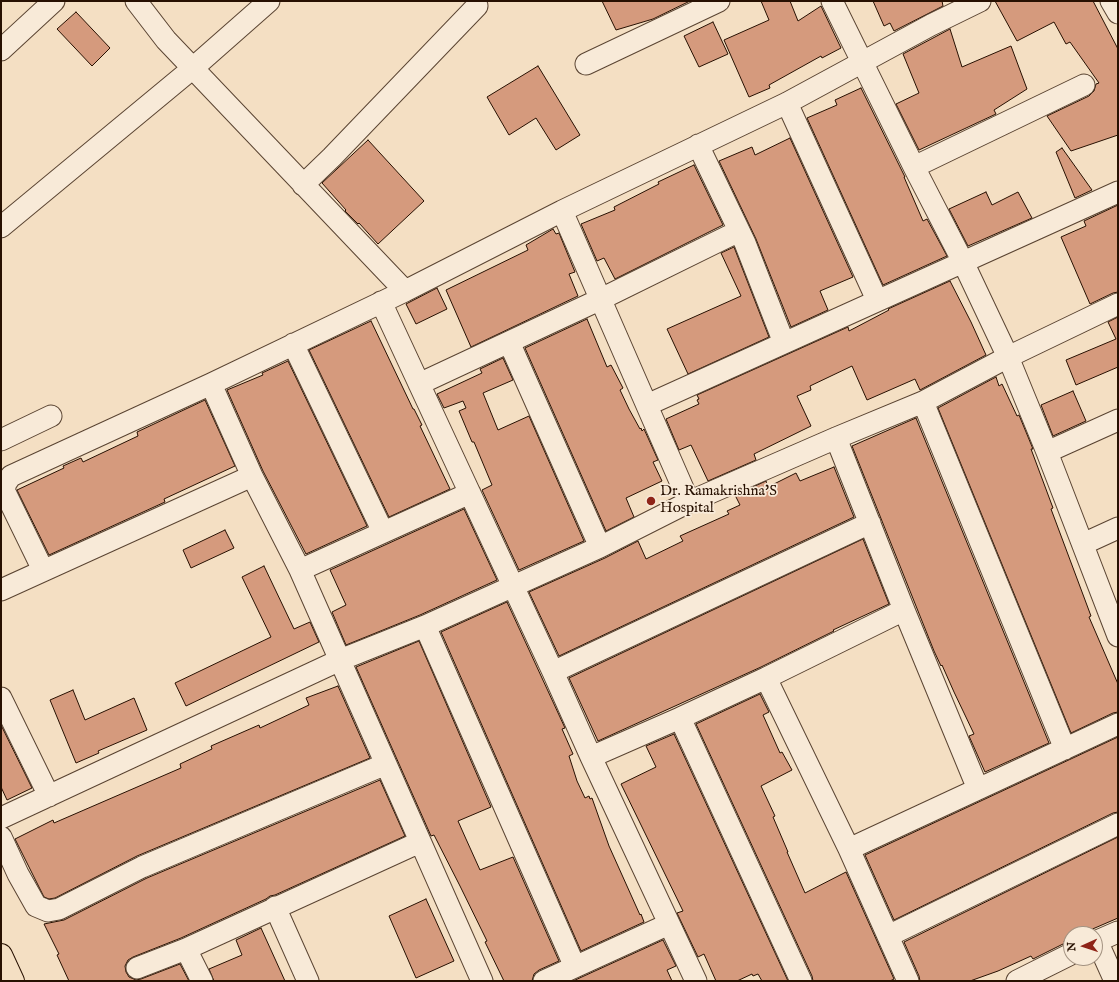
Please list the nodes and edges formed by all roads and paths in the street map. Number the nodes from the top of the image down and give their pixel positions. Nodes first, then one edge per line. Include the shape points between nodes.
1 (54, 1) edge
2 (136, 1) edge
3 (269, 1) edge
4 (719, 1) edge
5 (832, 1) edge
6 (980, 1) edge
7 (1111, 1) edge
8 (477, 6) dead end
9 (1118, 13) edge
10 (1, 50) edge
11 (862, 61) junction
12 (586, 64) dead end
13 (192, 68) junction
14 (1084, 85) dead end
15 (787, 103) junction
16 (698, 145) junction
17 (914, 167) junction
18 (303, 185) junction
19 (1118, 192) edge
20 (562, 211) junction
21 (1, 226) edge
22 (739, 231) junction
23 (963, 262) junction
24 (404, 291) junction
25 (601, 299) junction
26 (877, 300) junction
27 (381, 302) junction
28 (1118, 304) edge
29 (509, 342) junction
30 (784, 343) junction
31 (293, 344) junction
32 (1008, 357) junction
33 (211, 384) junction
34 (419, 384) junction
35 (923, 402) junction
36 (647, 405) junction
37 (51, 416) dead end
38 (1118, 420) edge
39 (836, 438) junction
40 (1, 440) edge
41 (1048, 452) junction
42 (252, 476) junction
43 (470, 493) junction
44 (689, 502) junction
45 (870, 523) junction
46 (1118, 528) edge
47 (383, 532) junction
48 (1083, 544) junction
49 (600, 547) junction
50 (43, 570) junction
51 (300, 570) junction
52 (513, 587) junction
53 (1, 590) edge
54 (904, 610) junction
55 (425, 626) junction
56 (1118, 636) edge
57 (340, 660) junction
58 (553, 672) junction
59 (766, 678) junction
60 (1, 698) edge
61 (680, 718) junction
62 (1118, 724) edge
63 (1065, 749) junction
64 (591, 757) junction
65 (386, 764) junction
66 (978, 789) junction
67 (49, 796) junction
68 (1, 818) edge
69 (1118, 824) edge
70 (1, 836) edge
71 (420, 842) junction
72 (849, 849) junction
73 (275, 907) junction
74 (669, 924) junction
75 (1118, 932) edge
76 (888, 936) junction
77 (1103, 938) edge
78 (186, 949) junction
79 (1, 955) edge
80 (1103, 956) edge
81 (1063, 958) edge
82 (575, 967) junction
83 (137, 968) dead end
84 (13, 981) edge
85 (202, 981) edge
86 (308, 981) edge
87 (482, 981) edge
88 (544, 981) edge
89 (696, 981) edge
90 (801, 981) edge
91 (908, 981) edge
92 (1017, 981) edge
93 (1115, 981) edge

1 - 10 street
2 - 13 street
3 - 13 street
4 - 12 street
5 - 11 street
6 - 11 street
7 - 9 street
8 - 18 street
11 - 15 street
11 - 17 street
13 - 18 street
13 - 21 street
14 - 17 street
15 - 16 street
15 - 26 street
16 - 20 street
16 - 22 street
17 - 23 street
18 - 24 street
19 - 23 street
20 - 24 street
20 - 25 street
22 - 25 street
22 - 30 street
23 - 26 street
23 - 32 street
24 - 27 street
25 - 29 street
25 - 36 street
26 - 30 street
27 - 31 street
27 - 34 street
28 - 32 street
29 - 34 street
29 - 49 street
30 - 36 street
31 - 33 street
31 - 47 street
32 - 35 street
32 - 41 street
33 - 42 street
33 - 50 street via 11,476 4,490
34 - 43 street
35 - 39 street
35 - 63 street
36 - 44 street
37 - 40 street
38 - 41 street
39 - 44 street
39 - 45 street
41 - 48 street
42 - 50 street
42 - 51 street
43 - 47 street
43 - 52 street
44 - 49 street
45 - 54 street
45 - 58 street
46 - 48 street
47 - 51 street
48 - 56 street
49 - 52 street
50 - 53 street
51 - 57 street
52 - 55 street
52 - 58 street
54 - 59 street
54 - 66 street
55 - 57 street
55 - 82 street
57 - 65 street
57 - 67 street
58 - 64 street
59 - 61 street
59 - 72 street
60 - 67 street
61 - 64 street
61 - 90 street
62 - 63 street
63 - 66 street
64 - 74 street
65 - 70 street via 142,867 59,909 48,911 36,906
65 - 71 street
66 - 72 street
67 - 68 street
69 - 76 street
71 - 73 street
71 - 87 street
72 - 76 street
73 - 78 street
73 - 86 street
74 - 82 street
74 - 89 street
75 - 77 street
76 - 91 street
78 - 83 street
78 - 85 street
79 - 84 main road
80 - 93 street
81 - 92 street
82 - 88 street

